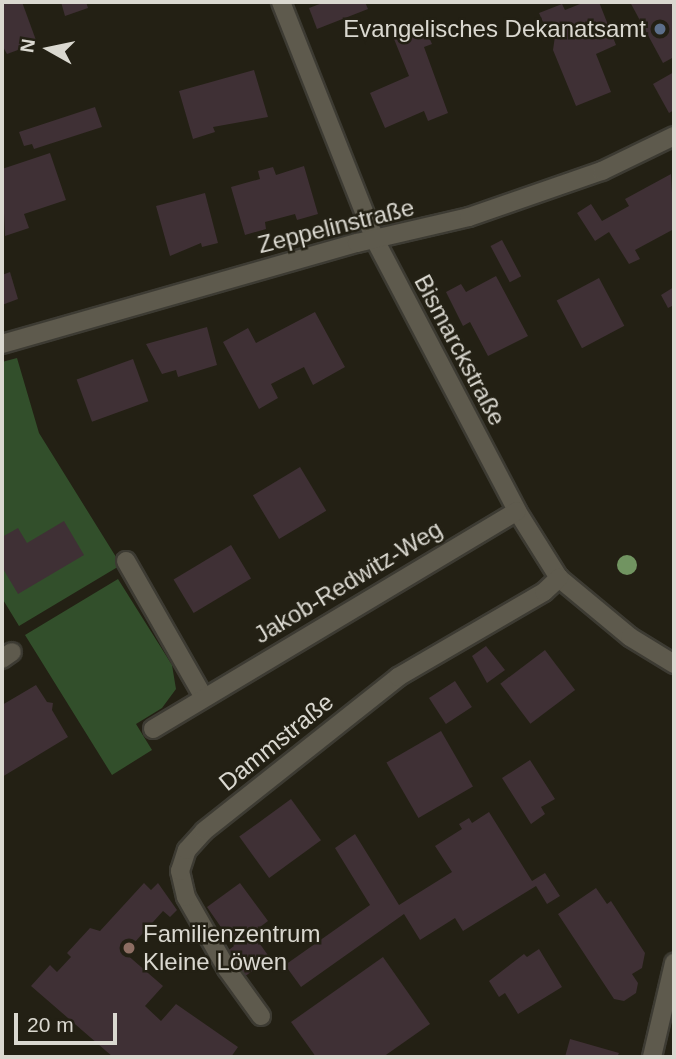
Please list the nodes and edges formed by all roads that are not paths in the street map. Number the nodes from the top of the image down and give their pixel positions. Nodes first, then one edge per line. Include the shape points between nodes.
1 (281, 2) edge
2 (674, 136) edge
3 (375, 240) junction
4 (2, 344) edge
5 (517, 511) junction
6 (126, 561) dead end
7 (559, 578) junction
8 (674, 664) edge
9 (204, 696) junction
10 (153, 729) dead end
11 (674, 963) edge
12 (672, 985) edge
13 (261, 1016) dead end
14 (652, 1057) edge

1 - 3 street, Bismarckstraße
2 - 3 street, Zeppelinstraße via 549,192
3 - 4 street, Zeppelinstraße
3 - 5 street, Bismarckstraße
5 - 7 street, Bismarckstraße
5 - 9 street, Jakob-Redwitz-Weg
6 - 9 street
7 - 8 street, Bismarckstraße via 630,637
7 - 13 street, Dammstraße via 544,592 398,677 268,779 187,850 180,871 186,897 227,969
9 - 10 street, Jakob-Redwitz-Weg
11 - 12 street
12 - 14 street

